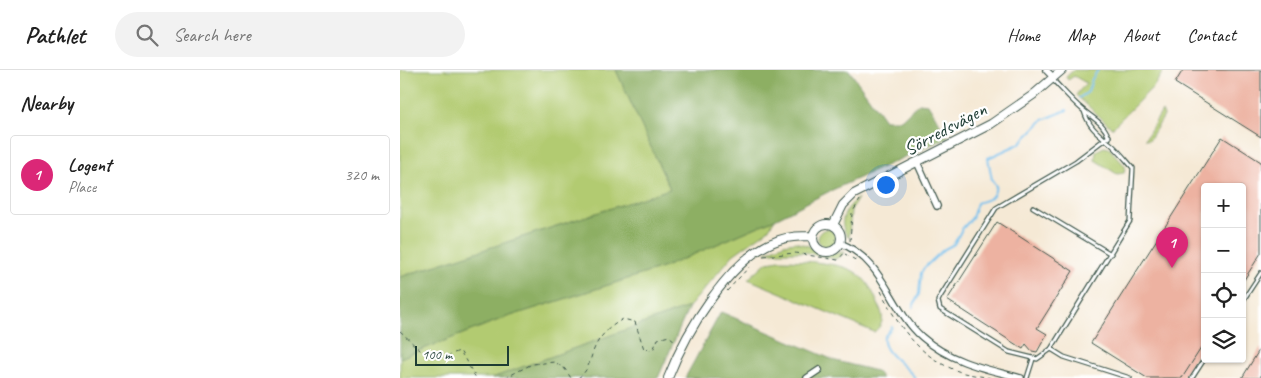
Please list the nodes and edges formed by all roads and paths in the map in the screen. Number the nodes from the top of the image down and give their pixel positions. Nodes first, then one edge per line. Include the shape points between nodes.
1 (1046, 70) edge
2 (1062, 70) edge
3 (1053, 78) junction
4 (1084, 111) junction
5 (1109, 136) junction
6 (1105, 141) junction
7 (1110, 143) junction
8 (917, 162) junction
9 (862, 197) dead end
10 (937, 206) dead end
11 (1033, 207) dead end
12 (833, 225) junction
13 (813, 236) junction
14 (844, 245) junction
15 (1111, 254) junction
16 (759, 258) dead end
17 (750, 266) dead end
18 (1261, 273) edge
19 (726, 291) dead end
20 (1246, 296) edge
21 (400, 331) edge
22 (1051, 349) junction
23 (680, 350) junction
24 (1033, 361) junction
25 (1202, 363) edge
26 (819, 370) dead end
27 (476, 378) edge
28 (505, 378) edge
29 (571, 378) edge
30 (578, 378) edge
31 (668, 378) edge
32 (807, 378) edge
33 (1021, 378) edge
34 (1027, 378) edge
35 (1130, 378) edge
36 (1192, 378) edge

1 - 3 street
2 - 3 street, Sörredsvägen
3 - 4 lane
3 - 8 street, Sörredsvägen via 991,124
4 - 5 lane via 1097,119
4 - 6 lane via 1087,121
5 - 6 lane
5 - 7 lane
6 - 7 lane
6 - 24 lane via 996,208 938,301 940,309 960,323 1009,352
7 - 15 lane via 1134,168 1130,221
8 - 10 street
8 - 12 street, Sörredsvägen via 851,197
9 - 14 path via 852,213 852,235
11 - 15 lane
12 - 13 street via 820,226
12 - 14 street
13 - 14 street via 815,246 824,252
13 - 23 street via 778,240 754,253 717,292
14 - 16 path via 842,258 838,260 795,253
14 - 33 street via 875,268 912,328 934,347 965,363
15 - 22 lane
17 - 19 path
18 - 20 lane
21 - 27 path via 430,356 444,358 460,351
22 - 24 lane
22 - 35 lane via 1064,357
23 - 30 path via 669,336 658,339 653,350 644,349 635,322 623,319 603,334 586,372
23 - 31 street
24 - 34 lane
25 - 36 lane
26 - 32 street
28 - 29 path via 532,364 548,362 561,365

